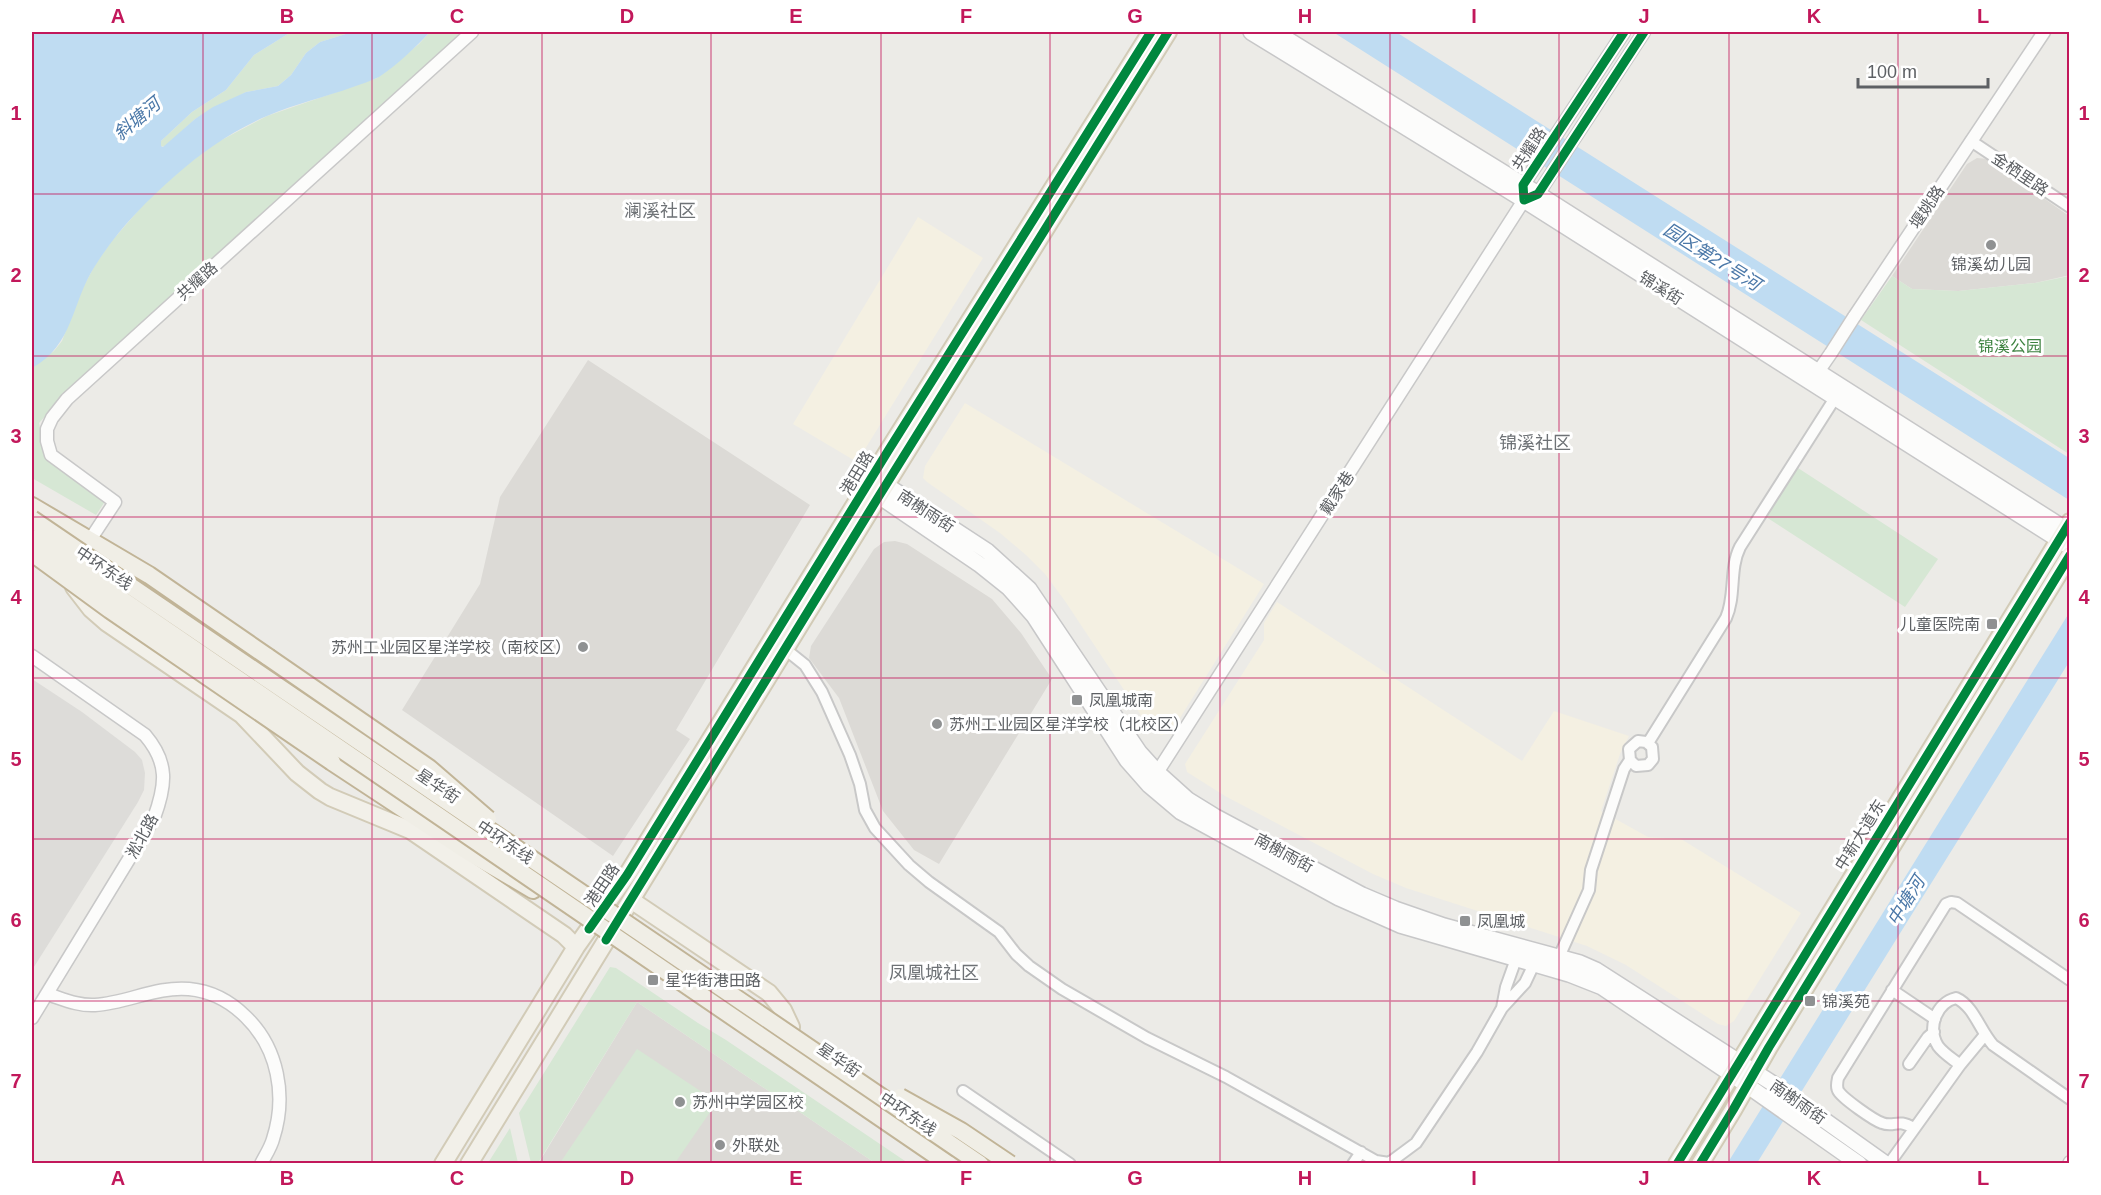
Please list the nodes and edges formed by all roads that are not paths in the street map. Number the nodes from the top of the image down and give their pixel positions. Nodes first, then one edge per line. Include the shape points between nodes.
1 (472, 32) edge
2 (1151, 32) edge
3 (1168, 32) edge
4 (1251, 32) edge
5 (1275, 32) edge
6 (1623, 32) edge
7 (1644, 32) edge
8 (2044, 32) edge
9 (1971, 141) junction
10 (1529, 193) junction
11 (2070, 207) edge
12 (1814, 377) junction
13 (1835, 398) junction
14 (878, 488) junction
15 (32, 507) edge
16 (32, 519) edge
17 (2066, 534) edge
18 (32, 538) edge
19 (89, 543) junction
20 (32, 552) edge
21 (2070, 555) edge
22 (60, 569) junction
23 (785, 649) junction
24 (32, 656) edge
25 (1648, 743) junction
26 (1630, 760) junction
27 (1154, 779) junction
28 (545, 869) junction
29 (533, 890) junction
30 (608, 903) junction
31 (627, 907) junction
32 (590, 929) junction
33 (606, 940) junction
34 (576, 947) junction
35 (1559, 957) junction
36 (1516, 958) junction
37 (1534, 964) junction
38 (2070, 980) edge
39 (1892, 990) junction
40 (47, 994) junction
41 (1502, 1008) junction
42 (32, 1018) edge
43 (1935, 1019) junction
44 (1934, 1032) junction
45 (1984, 1036) junction
46 (817, 1052) junction
47 (1909, 1064) dead end
48 (1960, 1065) junction
49 (1735, 1067) junction
50 (1751, 1079) junction
51 (963, 1091) dead end
52 (2070, 1099) edge
53 (1793, 1107) junction
54 (1914, 1128) junction
55 (1360, 1152) junction
56 (261, 1164) edge
57 (442, 1164) edge
58 (469, 1164) edge
59 (933, 1164) edge
60 (948, 1164) edge
61 (980, 1164) edge
62 (994, 1164) edge
63 (1010, 1164) edge
64 (1070, 1164) edge
65 (1353, 1164) edge
66 (1677, 1164) edge
67 (1700, 1164) edge
68 (1859, 1164) edge
69 (1887, 1164) edge

1 - 19 street, 共耀路 via 67,399 52,418 47,429 51,455 115,502
2 - 14 main road, 港田路
3 - 14 main road, 港田路
4 - 10 main road, 锦溪街
5 - 10 main road, 锦溪街
6 - 10 street, 共耀路 via 1538,163
7 - 10 street, 共耀路 via 1552,173
8 - 9 street, 堰姚路
9 - 11 street, 金栖里路
9 - 12 street, 堰姚路, bridge
10 - 12 main road, 锦溪街
10 - 27 street, 戴家巷
12 - 13 main road, 锦溪街
12 - 17 main road, 锦溪街
13 - 17 main road, 锦溪街
13 - 25 street via 1737,553 1729,612
14 - 23 main road, 港田路
14 - 27 main road, 南榭雨街 via 1009,588 1034,616 1127,760
14 - 30 main road, 港田路
15 - 19 highway
16 - 28 highway, 中环东线, bridge
17 - 49 main road, 中新大道东
18 - 60 highway, 中环东线, bridge
19 - 28 highway, bridge via 149,575 429,768
19 - 30 main road, 星华街
20 - 22 main road, 星华街
20 - 29 highway, bridge via 332,762 470,854
21 - 50 main road, 中新大道东
22 - 29 main road, 星华街
22 - 34 main road via 98,616 242,715 309,784 330,797 410,830
23 - 31 main road, 港田路
23 - 55 street via 805,665 822,692 850,755 866,810 875,828 909,866 999,932 1029,966 1062,989
24 - 40 street, 淞北路 via 145,735 157,748 164,774 154,818
25 - 26 street via 1638,741 1631,745
25 - 26 street via 1653,751 1651,762 1640,766
26 - 35 street via 1591,870 1589,890
27 - 35 main road, 南榭雨街 via 1214,816 1362,895 1444,926
27 - 36 main road, 南榭雨街 via 1181,812 1339,898 1400,925
28 - 46 highway, 中环东线, bridge
29 - 32 main road, 星华街
30 - 31 main road, 星华街
30 - 32 main road, 港田路
31 - 33 main road, 港田路
31 - 62 main road, 星华街 via 769,993 791,1028
32 - 33 main road, 星华街
32 - 34 main road, 港田路
33 - 58 main road, 港田路
33 - 59 main road, 星华街
34 - 57 main road, 港田路
35 - 49 main road, 南榭雨街 via 1615,981
36 - 37 main road, 南榭雨街
36 - 41 street
37 - 41 street via 1522,988
37 - 49 main road, 南榭雨街 via 1602,987
38 - 39 street via 1951,902 1942,909
39 - 43 street
39 - 54 street via 1837,1085 1846,1099 1883,1124 1905,1122
40 - 42 street, 淞北路
40 - 56 street via 94,1005 159,991 189,989 215,996 237,1008 258,1028 273,1056 278,1080 279,1106 273,1139
41 - 55 street via 1416,1143 1389,1162 1376,1161
43 - 44 street
43 - 45 street via 1942,1004 1956,998 1969,1008
44 - 47 street
44 - 48 street via 1938,1045
45 - 48 street
45 - 52 street
46 - 61 highway, 中环东线, bridge
46 - 63 highway, bridge via 961,1131
48 - 54 street
49 - 50 main road, 南榭雨街
49 - 66 main road, 中新大道东
50 - 53 main road, 南榭雨街
50 - 67 main road, 中新大道东
51 - 64 street
53 - 68 main road, 南榭雨街
53 - 69 main road, 南榭雨街
54 - 69 street
55 - 65 street

